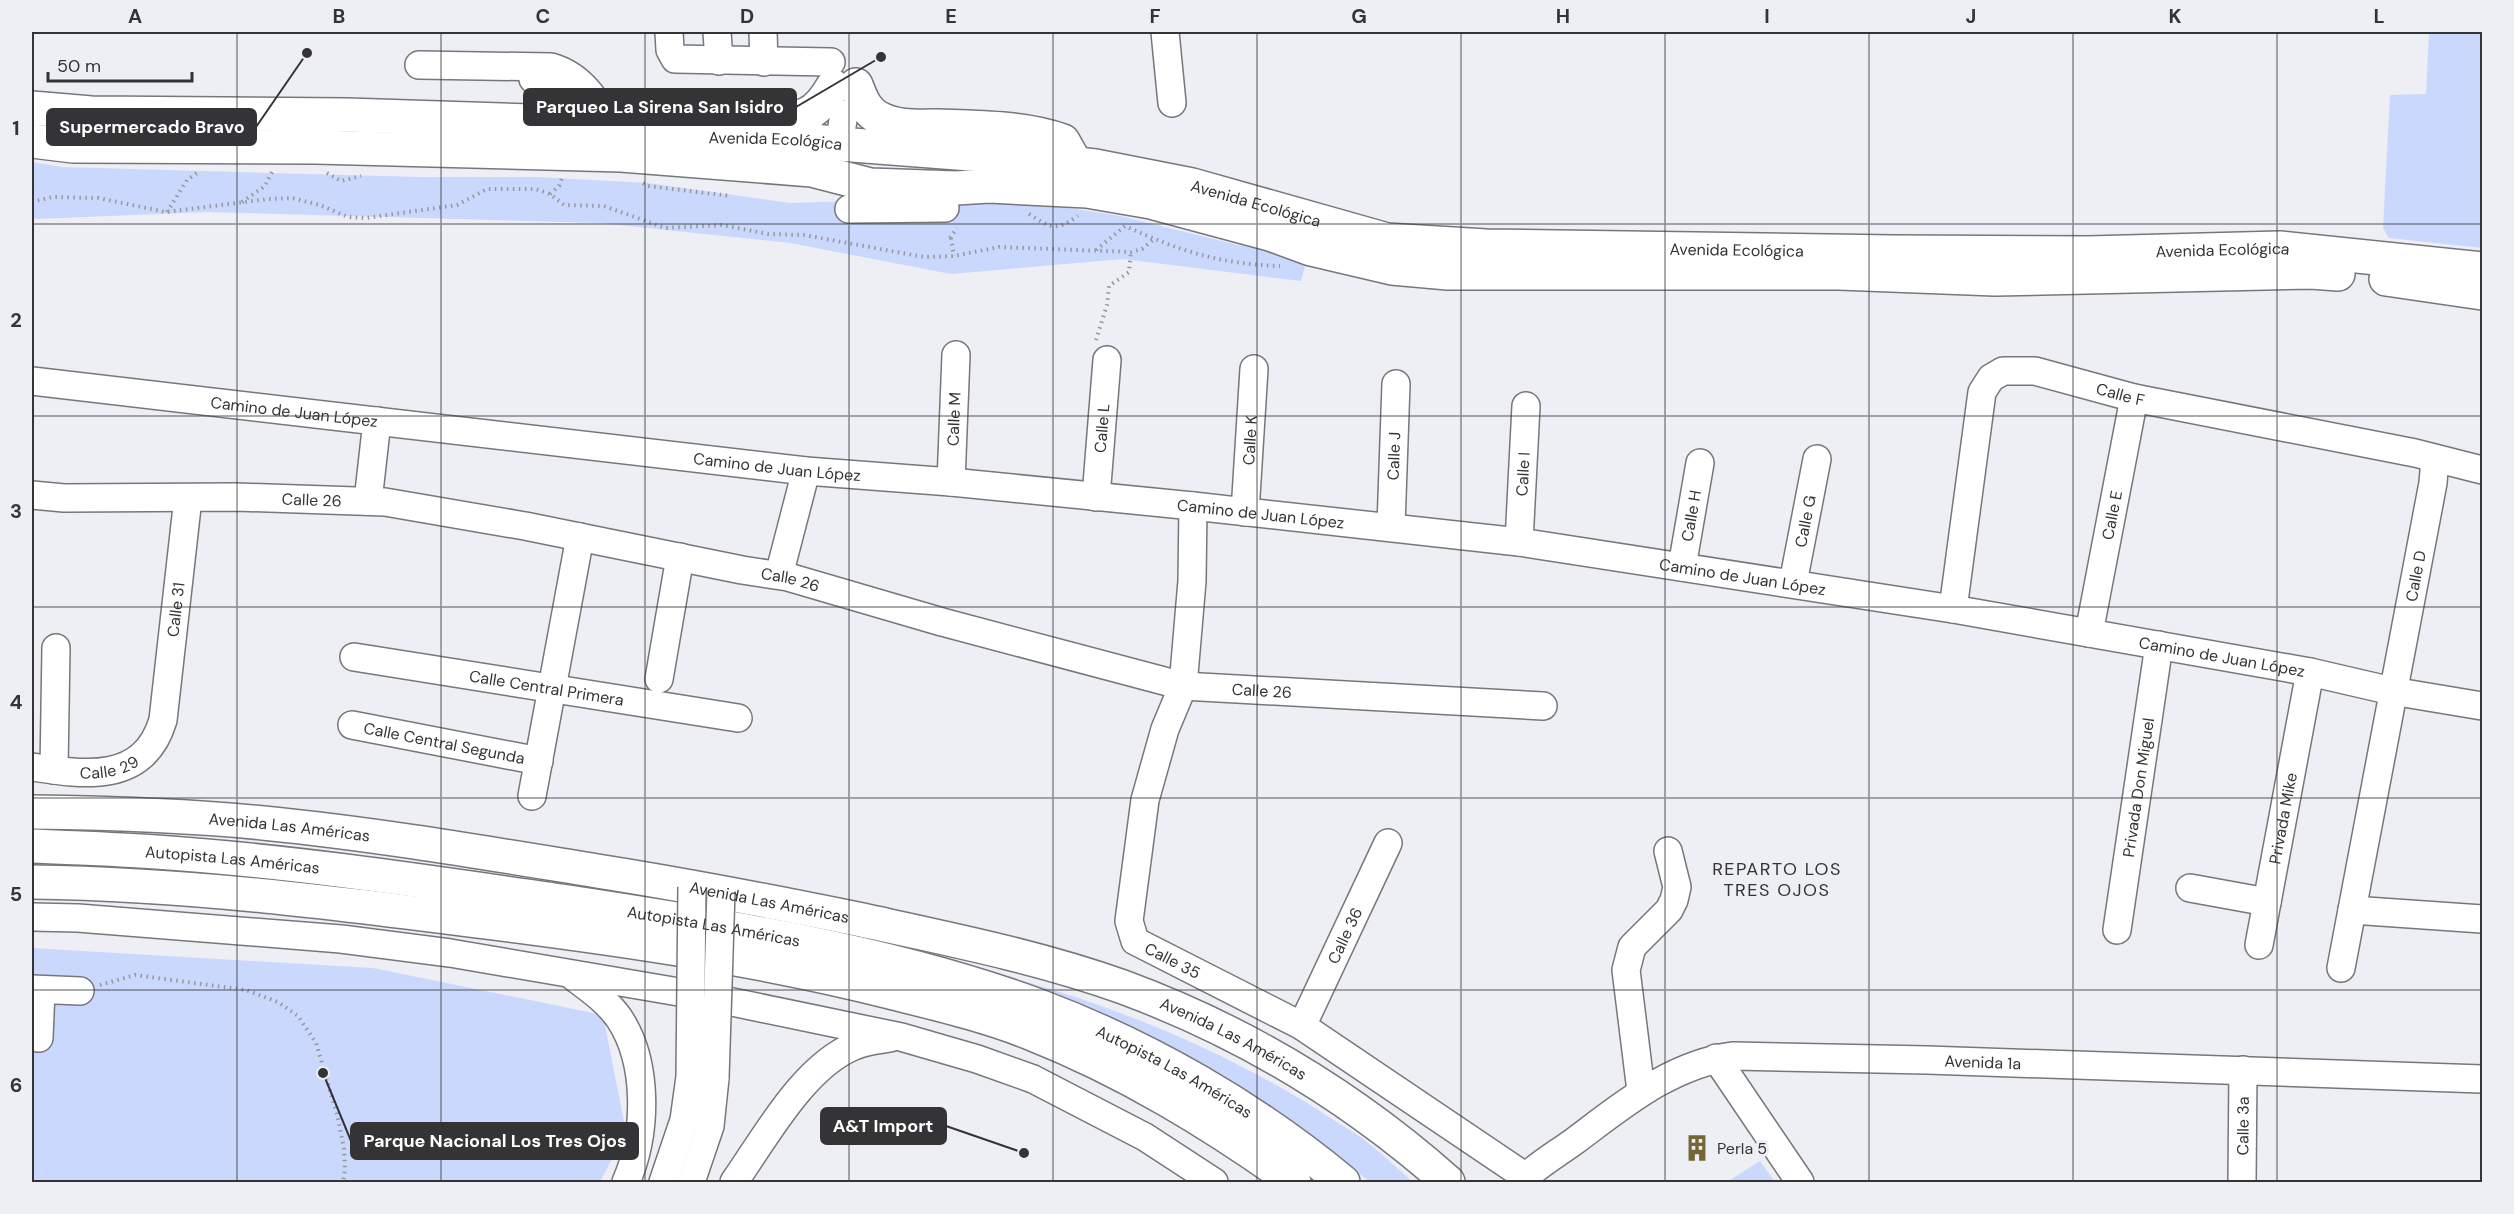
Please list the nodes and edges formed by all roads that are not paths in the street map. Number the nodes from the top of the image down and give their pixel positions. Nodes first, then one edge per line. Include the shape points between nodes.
1 (669, 32) edge
2 (717, 32) edge
3 (763, 32) edge
4 (1165, 32) edge
5 (719, 61) junction
6 (764, 62) junction
7 (841, 98) junction
8 (1172, 103) dead end
9 (32, 108) edge
10 (560, 122) junction
11 (615, 133) junction
12 (32, 141) edge
13 (669, 149) junction
14 (1076, 164) junction
15 (989, 186) junction
16 (863, 201) junction
17 (945, 208) dead end
18 (2482, 269) edge
19 (2482, 293) edge
20 (956, 355) dead end
21 (1107, 360) road end
22 (1254, 369) dead end
23 (32, 381) edge
24 (1396, 384) dead end
25 (2134, 398) junction
26 (1526, 406) dead end
27 (377, 421) junction
28 (1817, 459) dead end
29 (2435, 459) junction
30 (1700, 463) dead end
31 (2482, 470) edge
32 (806, 471) junction
33 (951, 482) junction
34 (32, 495) edge
35 (1096, 497) junction
36 (188, 498) junction
37 (368, 501) junction
38 (1193, 506) junction
39 (1245, 512) junction
40 (1391, 526) junction
41 (580, 537) junction
42 (1520, 542) junction
43 (681, 557) junction
44 (1682, 567) junction
45 (779, 575) junction
46 (1793, 584) junction
47 (1953, 609) junction
48 (2089, 633) junction
49 (2159, 645) junction
50 (56, 648) dead end
51 (354, 657) dead end
52 (658, 679) dead end
53 (2308, 682) junction
54 (1183, 687) junction
55 (553, 688) junction
56 (2392, 691) junction
57 (1543, 706) dead end
58 (2482, 706) edge
59 (738, 718) dead end
60 (163, 720) joint
61 (352, 725) dead end
62 (539, 761) junction
63 (43, 769) edge
64 (532, 796) dead end
65 (32, 812) edge
66 (1388, 843) dead end
67 (32, 846) edge
68 (1668, 851) dead end
69 (32, 882) edge
70 (2190, 888) dead end
71 (706, 889) junction
72 (2267, 902) junction
73 (2352, 910) junction
74 (32, 917) edge
75 (2482, 919) edge
76 (2116, 930) dead end
77 (2259, 945) dead end
78 (2341, 968) dead end
79 (571, 975) junction
80 (36, 989) edge
81 (80, 991) road end
82 (1302, 1026) junction
83 (901, 1037) junction
84 (39, 1038) dead end
85 (1716, 1058) junction
86 (2243, 1070) junction
87 (2482, 1079) edge
88 (1641, 1091) junction
89 (1523, 1180) edge
90 (626, 1182) edge
91 (663, 1182) edge
92 (691, 1182) edge
93 (734, 1182) edge
94 (1214, 1182) edge
95 (1294, 1182) edge
96 (1343, 1182) edge
97 (1448, 1182) edge
98 (1800, 1182) edge
99 (2242, 1182) edge

1 - 5 street via 670,50 675,58
2 - 5 street
3 - 6 street
4 - 8 street
5 - 6 street
6 - 7 street
7 - 13 main road via 805,115 722,117
7 - 13 main road via 831,151
7 - 14 main road, Avenida Ecológica via 1022,158
7 - 14 main road via 861,98 872,113 894,125 1044,134 1064,141
7 - 15 main road via 871,157 956,162 974,167
9 - 10 main road, Avenida Ecológica via 91,113
10 - 11 main road, Avenida Ecológica via 578,132
10 - 11 street via 562,90 552,81 442,73 419,65 539,66 565,71 584,87
11 - 13 main road, Avenida Ecológica
12 - 13 main road, Avenida Ecológica via 73,146 621,154
13 - 16 main road, Avenida Ecológica via 812,170
14 - 18 main road, Avenida Ecológica via 1192,185 1387,240 1509,246 1893,252 2088,253 2280,248
15 - 16 main road, Avenida Ecológica
15 - 19 main road, Avenida Ecológica via 1087,191 1151,202 1311,249 1392,267 1448,273 1839,273 1995,279 2311,272
16 - 17 street
20 - 33 street, Calle M
21 - 35 street, Calle L
22 - 39 street, Calle K
23 - 27 street, Camino de Juan López
24 - 40 street, Calle J
25 - 29 street, Calle F
25 - 47 street, Calle F via 2035,371 2003,371 1991,378 1982,392
25 - 48 street, Calle E
26 - 42 street, Calle I
27 - 32 street, Camino de Juan López
27 - 37 street
28 - 46 street, Calle G
29 - 31 street, Calle F
29 - 56 street, Calle D
30 - 44 street, Calle H
32 - 33 street, Camino de Juan López
32 - 45 street
33 - 35 street, Camino de Juan López
34 - 36 street, Calle 26
35 - 38 street, Camino de Juan López
36 - 37 street, Calle 26
36 - 60 street, Calle 31
37 - 41 street, Calle 26
38 - 39 street, Camino de Juan López
38 - 54 street, Calle 35 via 1192,581
39 - 40 street, Camino de Juan López
40 - 42 street, Camino de Juan López
41 - 43 street, Calle 26
41 - 55 street
42 - 44 street, Camino de Juan López
43 - 45 street, Calle 26
43 - 52 street
44 - 46 street, Camino de Juan López
45 - 54 street, Calle 26
46 - 47 street, Camino de Juan López
47 - 48 street, Camino de Juan López
48 - 49 street, Camino de Juan López
49 - 53 street, Camino de Juan López
49 - 76 street, Privada Don Miguel
50 - 63 street
51 - 55 street, Calle Central Primera
53 - 56 street, Camino de Juan López
53 - 72 street, Privada Mike
54 - 57 street, Calle 26
54 - 82 street, Calle 35 via 1165,729 1145,800 1129,921 1135,941
55 - 59 street, Calle Central Primera
55 - 62 street
56 - 58 street, Camino de Juan López
56 - 73 street, Calle D
60 - 63 street, Calle 29 via 149,750 126,766 90,773
61 - 62 street, Calle Central Segunda
62 - 64 street
65 - 71 main road, Avenida Las Américas via 130,813 350,833
66 - 82 street, Calle 36
67 - 96 main road, Autopista Las Américas via 156,852 415,880 705,924 924,971 1041,1007 1129,1045 1228,1101
68 - 88 street via 1677,888 1674,900 1632,947 1626,970
69 - 95 main road, Autopista Las Américas via 177,888 342,903 698,951 872,987 1029,1032 1119,1072 1182,1107
70 - 72 street
71 - 91 street, bridge via 684,1120
71 - 92 street, bridge via 715,1078 710,1126
71 - 97 main road, Avenida Las Américas via 928,934 1058,966 1155,1000 1314,1079 1391,1133
72 - 77 street, Privada Mike
73 - 75 street
73 - 78 street, Calle D
74 - 79 street via 341,939 450,953
79 - 83 street via 720,999
79 - 90 street via 609,1005 627,1031 634,1052 639,1075 640,1124
80 - 81 street
80 - 84 street
82 - 89 street, Calle 35
83 - 93 street via 855,1045 819,1069
83 - 94 street via 1033,1079 1145,1137
85 - 86 street, Avenida 1a via 1766,1056
85 - 88 street, Avenida 1a
85 - 98 street
86 - 87 street, Avenida 1a
86 - 99 street, Calle 3a
88 - 89 street, Avenida 1a

